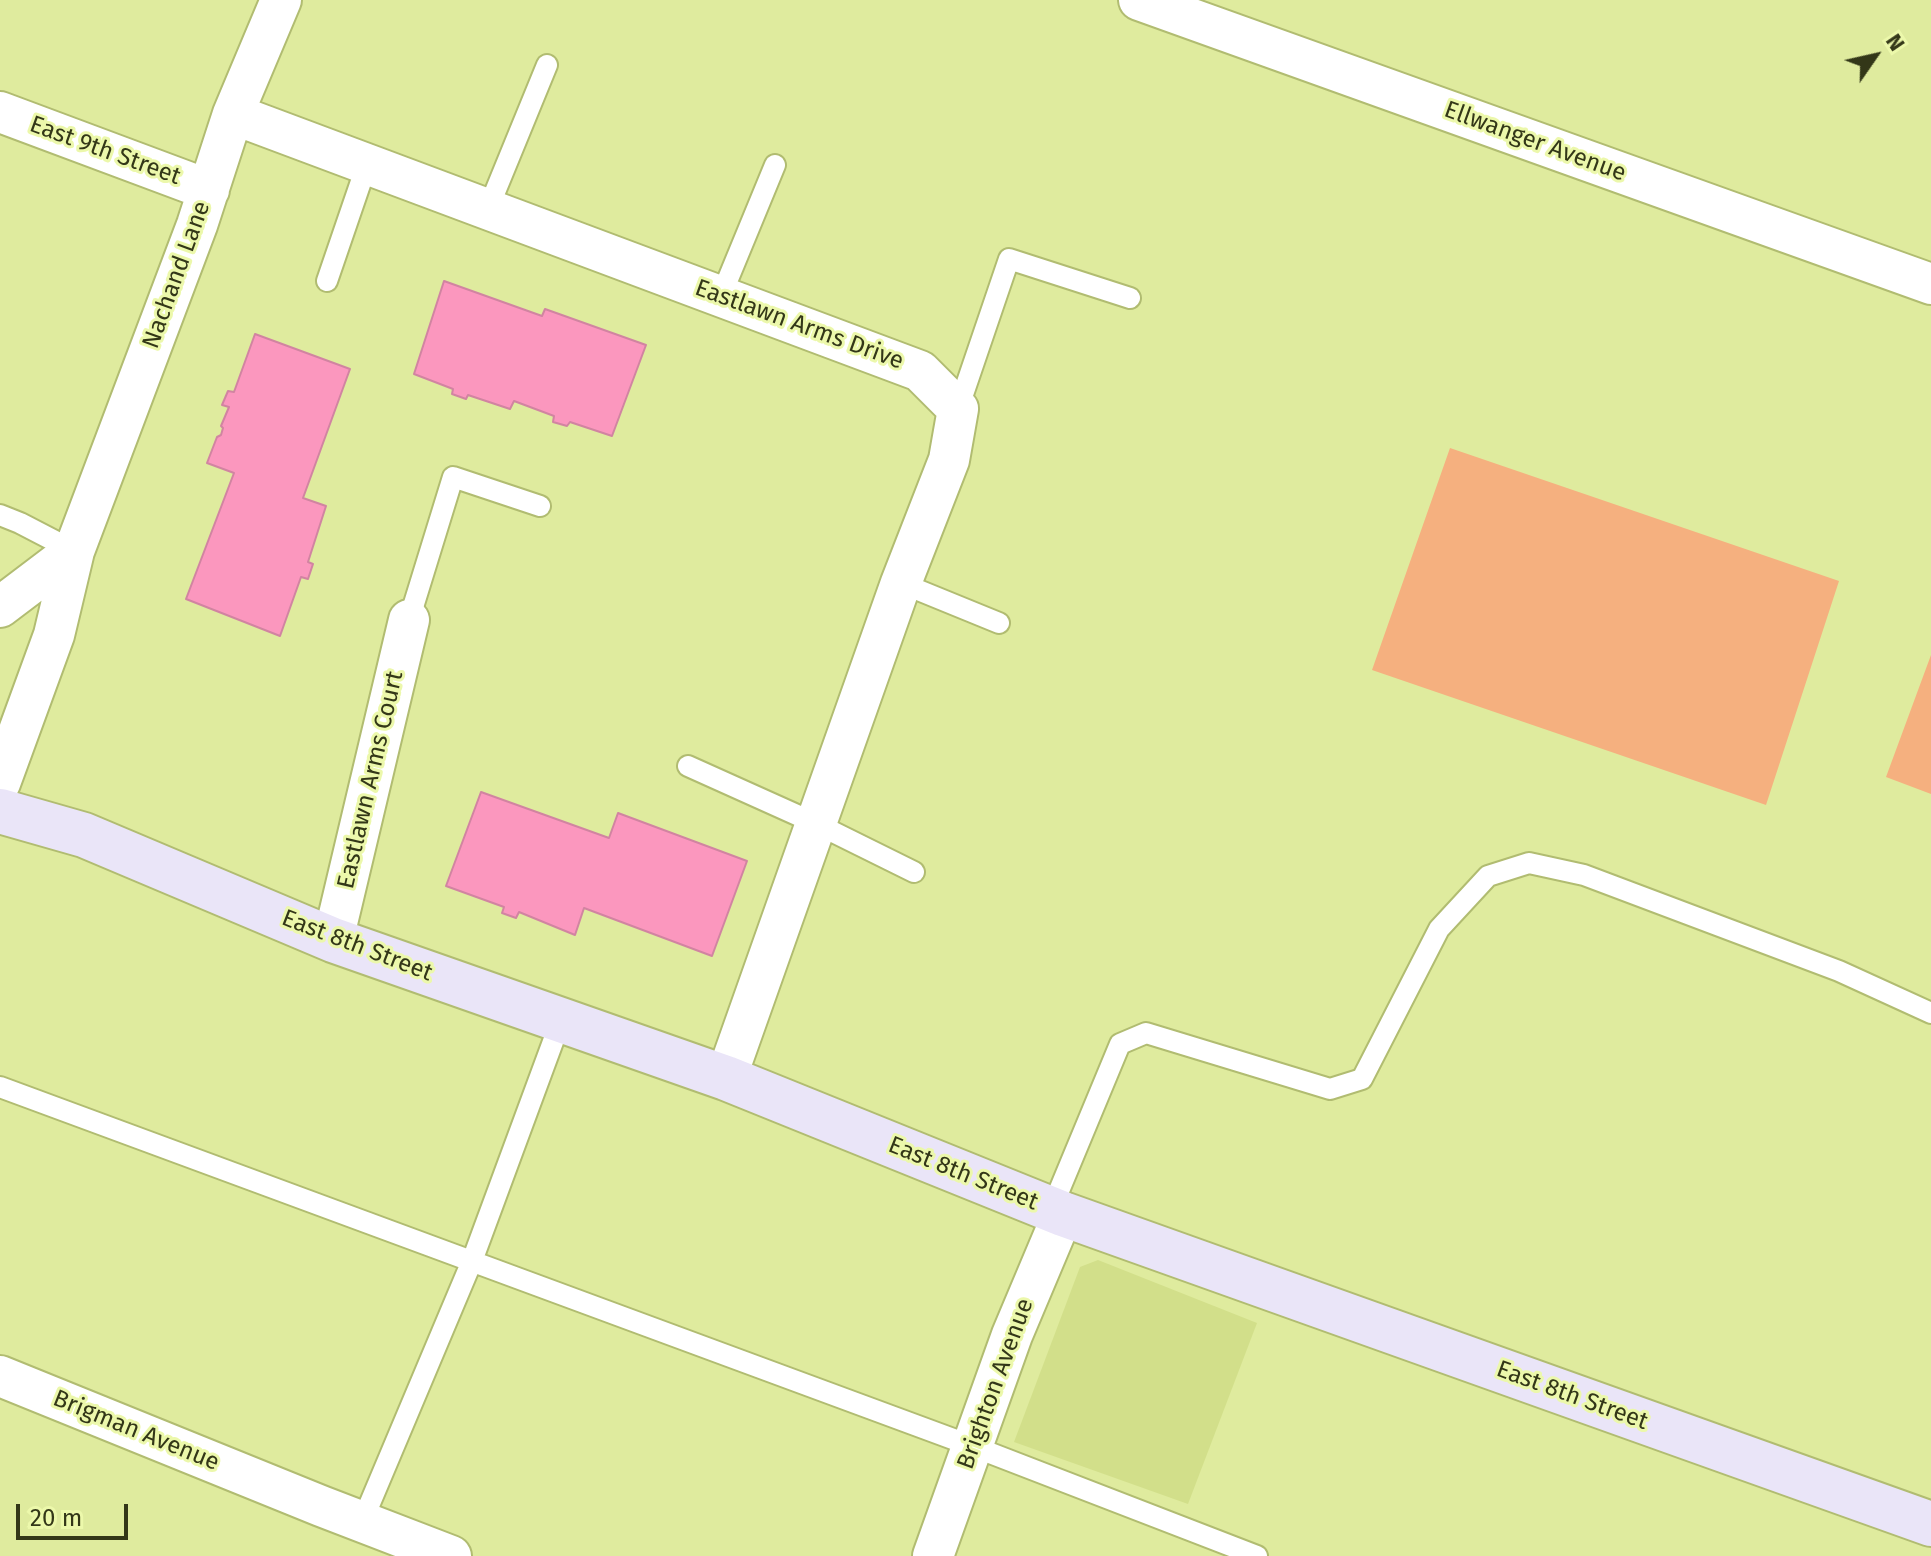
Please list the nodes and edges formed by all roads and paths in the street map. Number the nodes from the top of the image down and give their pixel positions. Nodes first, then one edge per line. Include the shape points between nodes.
1 (281, 0) edge
2 (1139, 0) edge
3 (547, 65) dead end
4 (0, 112) edge
5 (233, 114) junction
6 (367, 164) junction
7 (775, 165) dead end
8 (209, 190) junction
9 (488, 209) junction
10 (327, 281) dead end
11 (1931, 284) edge
12 (721, 296) junction
13 (1130, 298) dead end
14 (958, 409) junction
15 (540, 506) dead end
16 (0, 515) edge
17 (74, 551) junction
18 (901, 583) junction
19 (0, 607) edge
20 (409, 620) joint
21 (999, 623) dead end
22 (688, 766) dead end
23 (0, 783) edge
24 (0, 811) edge
25 (817, 824) junction
26 (914, 872) dead end
27 (333, 940) junction
28 (1931, 1013) edge
29 (561, 1020) junction
30 (726, 1078) junction
31 (0, 1087) edge
32 (1057, 1212) junction
33 (472, 1261) junction
34 (0, 1376) edge
35 (972, 1446) junction
36 (362, 1522) junction
37 (1931, 1524) edge
38 (451, 1556) edge
39 (933, 1556) edge
40 (1257, 1556) edge

1 - 5 street, Nachand Lane
2 - 11 street, Ellwanger Avenue
3 - 9 lane
4 - 8 street, East 9th Street
5 - 6 street, Eastlawn Arms Drive
5 - 8 street, Nachand Lane
6 - 9 street, Eastlawn Arms Drive
6 - 10 lane
7 - 12 lane
8 - 17 street, Nachand Lane
9 - 12 street, Eastlawn Arms Drive
12 - 14 street, Eastlawn Arms Drive via 920,371
13 - 14 lane via 1009,259
14 - 18 street via 949,460
15 - 20 lane via 453,477
16 - 17 lane
17 - 19 street
17 - 23 street, Nachand Lane via 54,635
18 - 21 lane
18 - 25 street
20 - 27 street, Eastlawn Arms Court
22 - 25 lane
24 - 27 main road, East 8th Street via 84,835
25 - 26 lane
25 - 30 street
27 - 29 main road, East 8th Street
28 - 32 lane via 1839,971 1598,880 1529,863 1488,876 1439,929 1362,1079 1330,1089 1146,1033 1120,1044
29 - 30 main road, East 8th Street
29 - 33 lane
30 - 32 main road, East 8th Street
31 - 33 lane
32 - 35 street, Brighton Avenue
32 - 37 main road, East 8th Street
33 - 35 lane
33 - 36 lane
34 - 36 street, Brigman Avenue
35 - 39 street, Brighton Avenue
35 - 40 lane
36 - 38 street, Brigman Avenue

